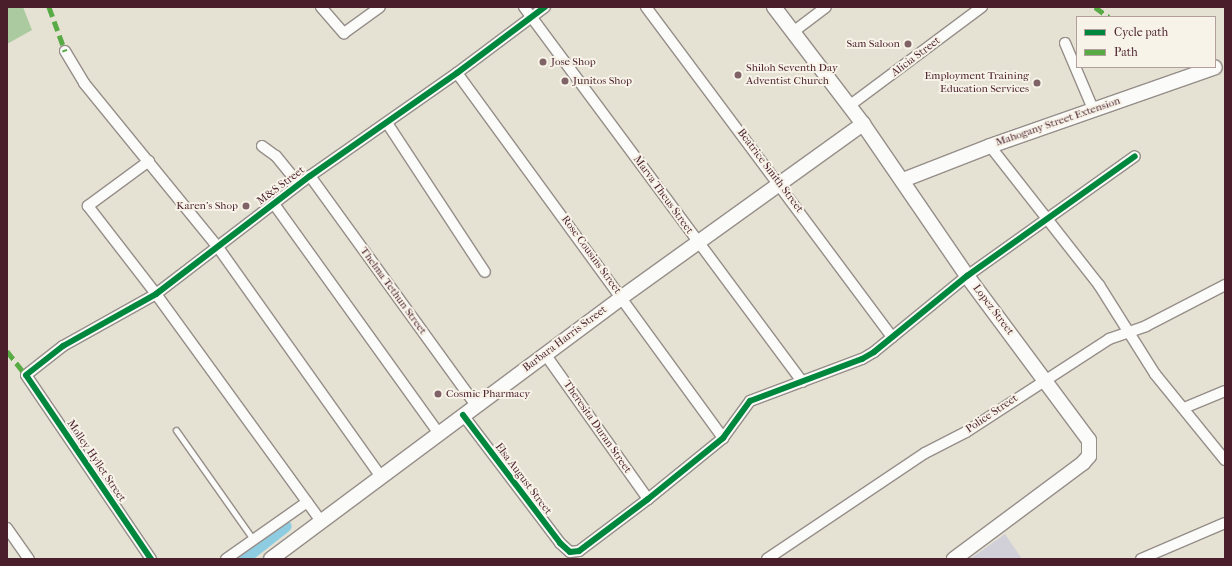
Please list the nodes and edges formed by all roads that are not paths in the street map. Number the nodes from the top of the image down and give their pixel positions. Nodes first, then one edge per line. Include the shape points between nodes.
1 (321, 7) edge
2 (380, 7) edge
3 (524, 7) edge
4 (545, 7) edge
5 (646, 7) edge
6 (774, 7) edge
7 (826, 7) edge
8 (982, 7) edge
9 (532, 17) junction
10 (793, 32) junction
11 (1065, 43) dead end
12 (65, 51) dead end
13 (1212, 68) edge
14 (458, 73) junction
15 (849, 106) junction
16 (1093, 109) junction
17 (386, 124) junction
18 (863, 124) junction
19 (262, 146) dead end
20 (990, 146) junction
21 (1135, 156) dead end
22 (149, 161) junction
23 (310, 176) junction
24 (903, 180) junction
25 (779, 183) junction
26 (299, 184) junction
27 (274, 204) junction
28 (1045, 220) junction
29 (698, 241) junction
30 (217, 246) junction
31 (485, 272) dead end
32 (967, 276) junction
33 (1225, 285) edge
34 (156, 294) junction
35 (622, 297) junction
36 (1127, 332) junction
37 (892, 337) junction
38 (545, 354) junction
39 (26, 375) joint
40 (1044, 380) junction
41 (802, 382) junction
42 (1225, 391) edge
43 (476, 405) junction
44 (1184, 408) junction
45 (463, 415) junction
46 (176, 430) dead end
47 (439, 434) junction
48 (723, 438) junction
49 (1225, 460) edge
50 (381, 477) junction
51 (648, 499) junction
52 (307, 502) junction
53 (321, 521) junction
54 (1225, 523) edge
55 (7, 528) edge
56 (253, 539) junction
57 (29, 559) edge
58 (151, 559) edge
59 (226, 559) edge
60 (271, 559) edge
61 (768, 559) edge
62 (954, 559) edge
63 (1141, 559) edge

1 - 2 street via 344,33
3 - 9 street, Marva Theus Street
4 - 9 street, M&S Street
5 - 25 street, Beatrice Smith Street
6 - 10 street, Lopez Street
7 - 10 street
8 - 15 street, Alicia Street
9 - 14 street, M&S Street
9 - 29 street, Marva Theus Street
10 - 15 street, Lopez Street
11 - 16 street
12 - 22 street via 84,83
13 - 16 street, Mahogany Street Extension
14 - 17 street, M&S Street
14 - 35 street, Rose Cousins Street
15 - 18 street, Lopez Street
16 - 20 street, Mahogany Street Extension
17 - 23 street, M&S Street
17 - 31 street
18 - 24 street, Lopez Street
18 - 25 street, Barbara Harris Street
19 - 26 street via 276,156
20 - 24 street, Mahogany Street Extension
20 - 28 street
21 - 28 street
22 - 30 street
22 - 34 street via 88,206
23 - 26 street, M&S Street
23 - 43 street, Thelma Tethun Street
24 - 32 street, Lopez Street
25 - 29 street, Barbara Harris Street
25 - 37 street, Beatrice Smith Street
26 - 27 street, M&S Street
27 - 30 street, M&S Street
27 - 47 street
28 - 32 street
28 - 36 street via 1099,285
29 - 35 street, Barbara Harris Street
29 - 41 street, Marva Theus Street
30 - 34 street, M&S Street
30 - 50 street
32 - 37 street
32 - 40 street, Lopez Street
33 - 36 street, Police Street
34 - 39 street, M&S Street via 63,346
34 - 52 street
35 - 38 street, Barbara Harris Street
35 - 48 street, Rose Cousins Street
36 - 40 street, Police Street via 1109,339
36 - 44 street via 1155,374
37 - 41 street via 862,359
38 - 43 street, Barbara Harris Street
38 - 51 street, Theresita Duran Street
39 - 58 street, Molley Hyllet Street
40 - 61 street, Police Street via 966,432 925,454
40 - 62 street, Lopez Street via 1086,432 1089,456
41 - 48 street via 750,401
42 - 44 street
43 - 45 street, Barbara Harris Street
44 - 49 street
45 - 47 street, Barbara Harris Street
45 - 51 street, Elsa August Street via 560,543 570,552 586,548
46 - 56 lane
47 - 50 street, Barbara Harris Street
48 - 51 street
50 - 53 street, Barbara Harris Street
52 - 53 street
52 - 56 street
53 - 60 street, Barbara Harris Street
54 - 63 street
55 - 57 street
56 - 59 street

